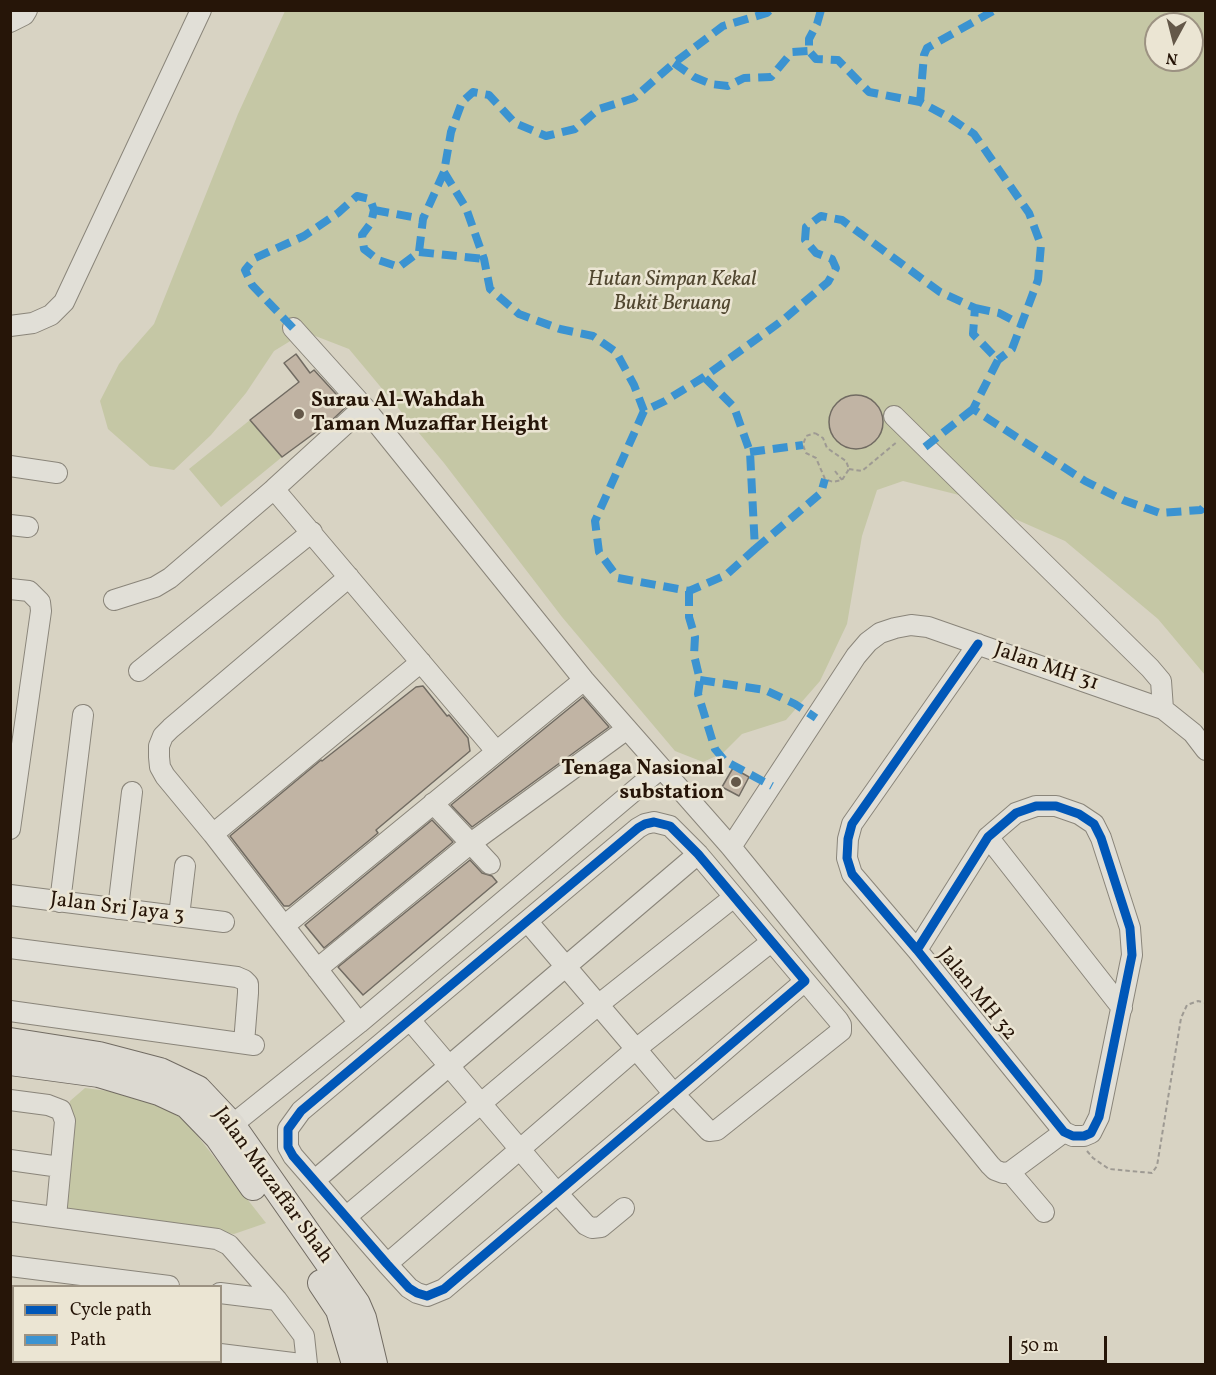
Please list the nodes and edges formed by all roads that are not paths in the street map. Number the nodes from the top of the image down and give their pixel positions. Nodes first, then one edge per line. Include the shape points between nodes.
1 (27, 10) edge
2 (201, 10) edge
3 (10, 22) edge
4 (10, 326) edge
5 (293, 328) dead end
6 (364, 407) junction
7 (894, 416) dead end
8 (10, 466) edge
9 (57, 473) dead end
10 (274, 489) junction
11 (312, 532) junction
12 (349, 577) junction
13 (20, 590) edge
14 (114, 600) dead end
15 (978, 644) junction
16 (421, 662) junction
17 (139, 671) dead end
18 (584, 680) junction
19 (1162, 709) junction
20 (83, 715) dead end
21 (627, 729) junction
22 (1206, 750) edge
23 (496, 751) junction
24 (660, 769) junction
25 (132, 792) dead end
26 (433, 803) junction
27 (10, 829) edge
28 (213, 834) junction
29 (988, 837) junction
30 (471, 843) junction
31 (731, 848) junction
32 (698, 854) junction
33 (490, 864) dead end
34 (185, 866) dead end
35 (10, 895) edge
36 (734, 897) junction
37 (60, 902) junction
38 (118, 909) junction
39 (179, 916) junction
40 (527, 921) junction
41 (224, 922) dead end
42 (284, 926) junction
43 (771, 942) junction
44 (10, 948) edge
45 (917, 950) junction
46 (565, 966) junction
47 (317, 969) junction
48 (805, 981) junction
49 (598, 1005) junction
50 (1122, 1008) junction
51 (10, 1011) edge
52 (410, 1020) junction
53 (352, 1028) junction
54 (10, 1041) edge
55 (330, 1046) junction
56 (636, 1049) junction
57 (366, 1057) junction
58 (10, 1062) edge
59 (449, 1066) junction
60 (350, 1070) junction
61 (674, 1094) junction
62 (10, 1100) edge
63 (481, 1103) junction
64 (225, 1131) junction
65 (1076, 1134) junction
66 (520, 1149) junction
67 (10, 1160) edge
68 (60, 1167) junction
69 (1010, 1172) junction
70 (315, 1180) junction
71 (557, 1193) junction
72 (624, 1208) dead end
73 (10, 1211) edge
74 (1044, 1212) dead end
75 (347, 1216) junction
76 (56, 1217) junction
77 (387, 1264) junction
78 (10, 1266) edge
79 (154, 1285) edge
80 (222, 1293) edge
81 (277, 1300) junction
82 (222, 1354) edge
83 (279, 1363) edge
84 (301, 1365) edge
85 (307, 1365) edge
86 (355, 1365) edge
87 (374, 1365) edge

1 - 3 street
2 - 4 street via 64,302 51,315 33,323
5 - 6 street
6 - 10 street
6 - 18 street
7 - 19 street via 1150,668 1161,681
8 - 9 street
10 - 11 street
10 - 14 street via 170,578
11 - 12 street
11 - 17 street
12 - 16 street
12 - 28 street via 163,736 159,746 160,767
13 - 27 street via 40,602 41,611
15 - 19 street, Jalan MH 31
15 - 31 street, Jalan MH 31 via 911,625 880,633 868,642
15 - 45 street, Jalan MH 32 via 852,824 848,839 847,858 852,874
16 - 23 street
16 - 28 street
18 - 21 street
18 - 23 street
19 - 22 street, Jalan MH 31 via 1193,733
20 - 37 street
21 - 24 street
21 - 30 street
23 - 26 street
24 - 31 street
24 - 53 street
25 - 38 street
26 - 30 street
26 - 42 street
28 - 42 street
29 - 45 street
29 - 50 street
29 - 50 street via 1016,813 1036,806 1056,806 1094,824 1130,928 1132,955
30 - 33 street
30 - 47 street
31 - 69 street via 990,1165 1003,1173
32 - 36 street
32 - 40 street via 670,826 645,824
32 - 46 street
34 - 39 street
35 - 37 street, Jalan Sri Jaya 3
36 - 43 street
36 - 49 street
37 - 38 street, Jalan Sri Jaya 3
38 - 39 street, Jalan Sri Jaya 3
39 - 41 street, Jalan Sri Jaya 3
40 - 46 street
40 - 52 street
42 - 47 street
43 - 48 street
43 - 56 street
44 - 51 street via 237,977 248,984 249,1044
45 - 65 street, Jalan MH 32
46 - 49 street
46 - 59 street
47 - 53 street
48 - 61 street
48 - 61 street via 842,1025 837,1035 717,1130 709,1131
49 - 56 street
49 - 63 street
50 - 65 street via 1099,1117
52 - 57 street
52 - 59 street
53 - 55 street
53 - 57 street
54 - 64 main road, Jalan Muzaffar Shah via 99,1055 160,1071 198,1089
55 - 60 street
55 - 64 street
56 - 61 street
56 - 66 street
57 - 60 street
58 - 64 main road, Jalan Muzaffar Shah via 99,1074 159,1092 187,1105
59 - 63 street
59 - 70 street
60 - 70 street via 301,1111 288,1129 288,1147
61 - 71 street
62 - 68 street via 61,1110 65,1121
63 - 66 street
63 - 75 street
64 - 86 main road, Jalan Muzaffar Shah via 339,1310
64 - 87 main road, Jalan Muzaffar Shah via 357,1304
65 - 69 street
66 - 71 street
66 - 77 street
67 - 68 street
68 - 76 street
69 - 74 street
70 - 75 street
71 - 72 street via 592,1228 601,1227
71 - 77 street via 437,1293 417,1293
73 - 76 street
75 - 77 street
76 - 81 street via 217,1239 229,1245
78 - 79 street
80 - 81 street
81 - 85 street via 304,1336
82 - 83 street
83 - 84 street

